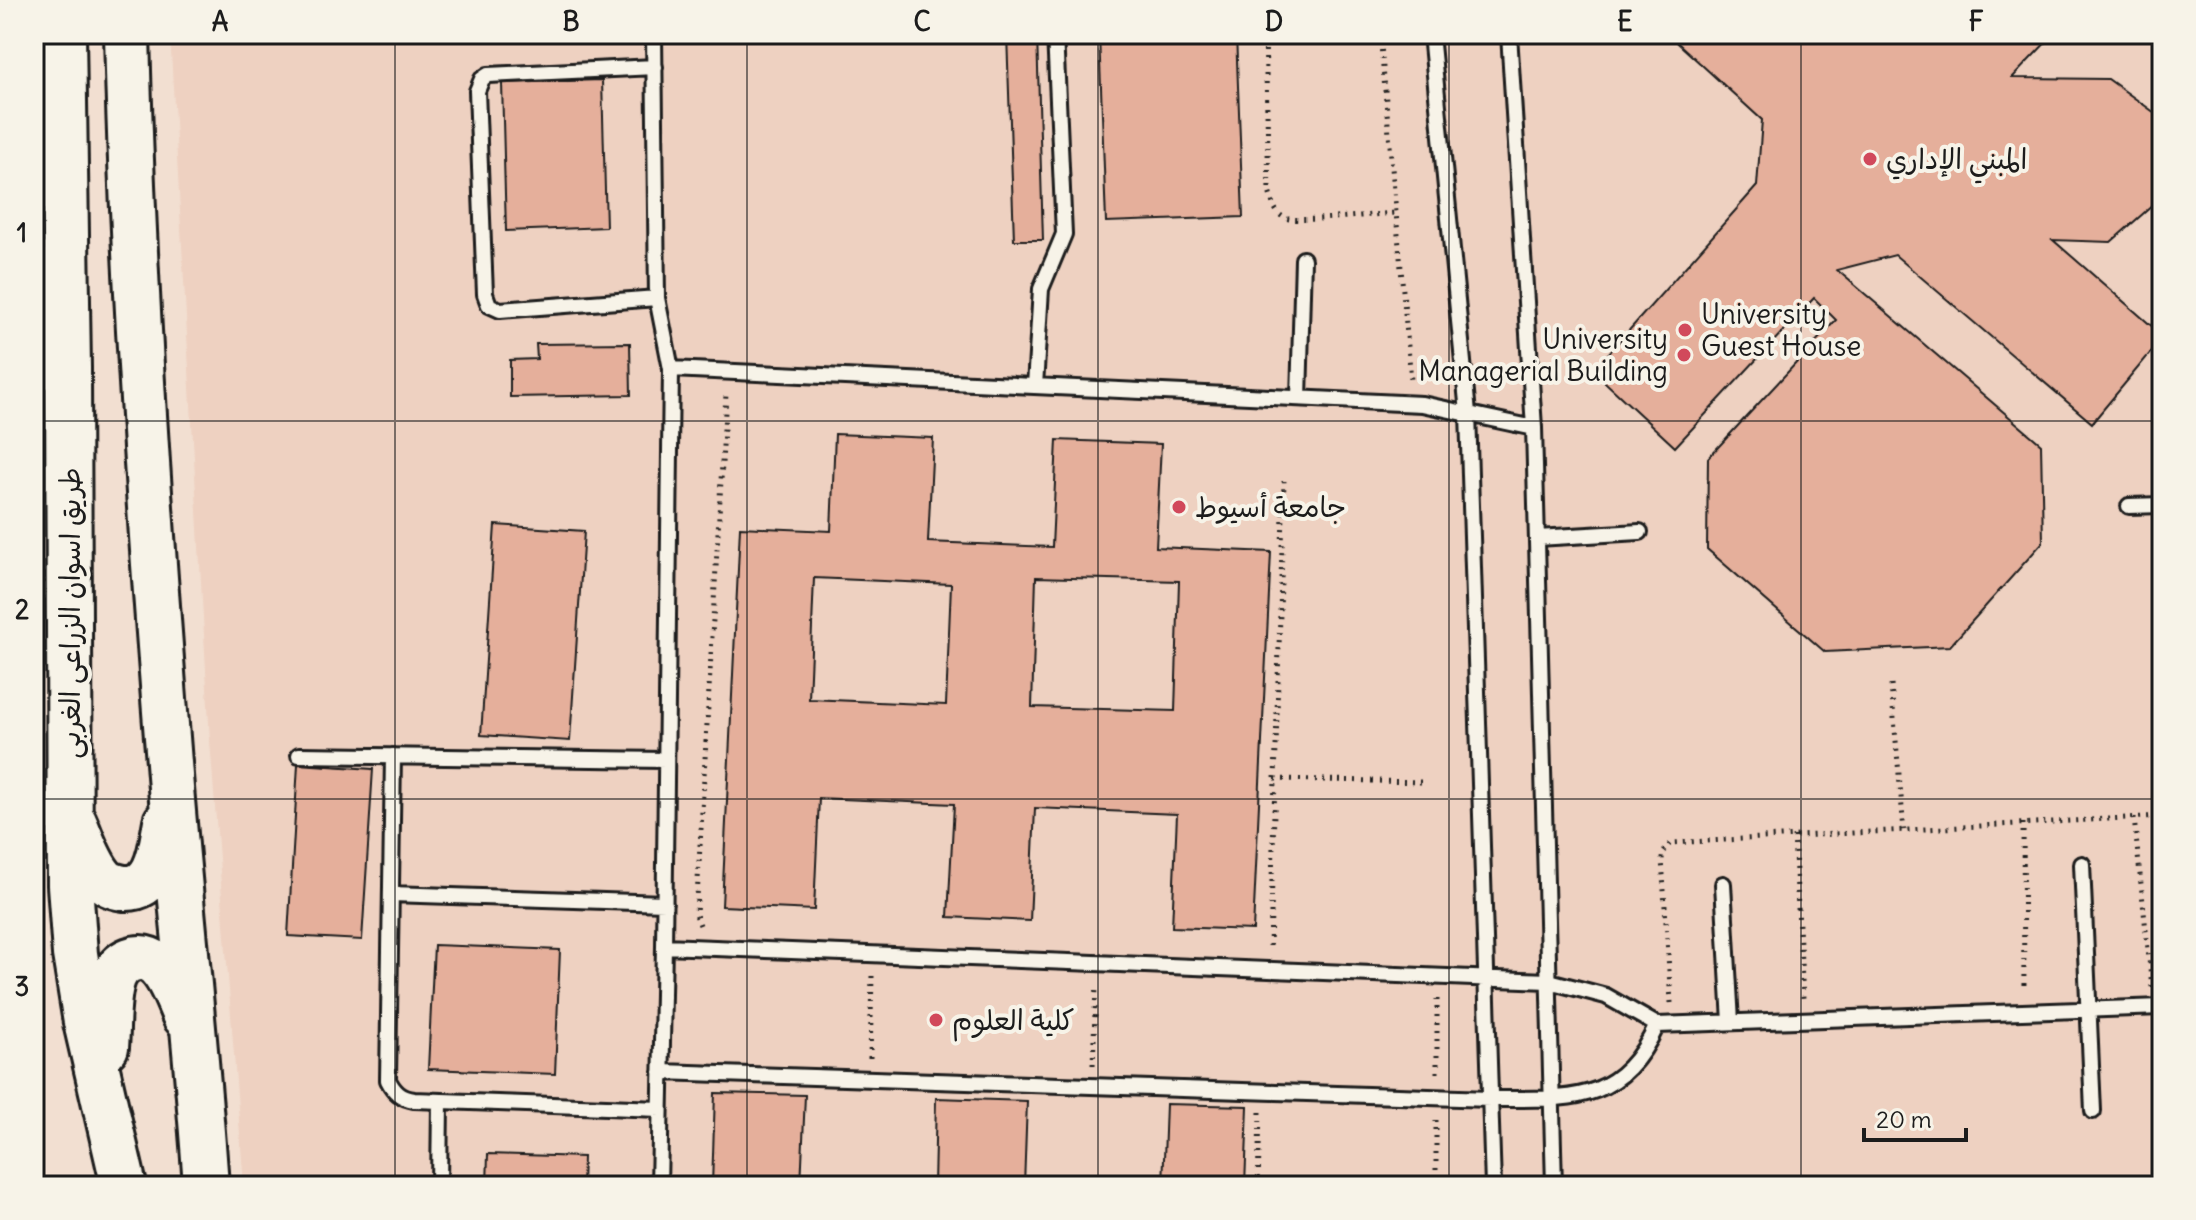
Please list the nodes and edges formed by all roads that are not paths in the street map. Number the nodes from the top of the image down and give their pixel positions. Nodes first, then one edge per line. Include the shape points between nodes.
1 (63, 34) edge
2 (127, 34) edge
3 (654, 34) edge
4 (1055, 34) edge
5 (1431, 34) edge
6 (1509, 34) edge
7 (655, 67) junction
8 (1303, 259) dead end
9 (657, 298) junction
10 (671, 369) junction
11 (1035, 386) junction
12 (1299, 398) junction
13 (1468, 413) junction
14 (1534, 428) junction
15 (2162, 505) edge
16 (2129, 506) dead end
17 (1640, 532) dead end
18 (1537, 538) junction
19 (299, 755) dead end
20 (393, 756) junction
21 (666, 760) junction
22 (171, 791) junction
23 (72, 816) junction
24 (2082, 864) dead end
25 (1723, 884) dead end
26 (391, 894) junction
27 (665, 903) junction
28 (664, 946) junction
29 (1486, 979) junction
30 (1549, 981) junction
31 (2159, 1008) edge
32 (2089, 1010) junction
33 (1731, 1022) junction
34 (1664, 1025) junction
35 (195, 1036) junction
36 (661, 1072) junction
37 (103, 1089) junction
38 (1552, 1098) junction
39 (1490, 1099) junction
40 (440, 1101) junction
41 (660, 1109) junction
42 (2093, 1111) dead end
43 (124, 1186) edge
44 (206, 1186) edge
45 (439, 1186) edge
46 (659, 1186) edge
47 (1493, 1186) edge
48 (1554, 1186) edge

1 - 23 main road, طريق اسوان الزراعى الغربى
2 - 22 main road via 141,388
3 - 7 lane
4 - 11 lane via 1064,234 1041,289
5 - 13 lane
6 - 14 lane
7 - 9 lane
7 - 9 lane via 488,75 477,91 489,305 500,310
8 - 12 lane
9 - 10 lane
10 - 11 lane
10 - 21 lane
11 - 12 lane
12 - 13 lane via 1413,403
13 - 14 lane
13 - 29 lane
14 - 18 lane
15 - 16 lane
17 - 18 lane
18 - 30 lane
19 - 20 lane
20 - 21 lane
20 - 26 lane
21 - 27 lane
22 - 23 main road via 157,866 151,877 127,889 103,879
22 - 35 main road
23 - 37 main road, طريق اسوان الزراعى الغربى via 75,954
24 - 32 lane
25 - 33 lane
26 - 27 lane
26 - 40 lane via 388,1080 406,1099
27 - 28 lane
28 - 29 lane
28 - 36 lane
29 - 30 lane
29 - 39 lane
30 - 34 lane via 1606,996
30 - 38 lane
31 - 32 lane
32 - 33 lane
32 - 42 lane
33 - 34 lane
34 - 38 lane via 1628,1071 1605,1087
35 - 37 main road via 163,970 153,961 127,961 112,981
35 - 44 main road
36 - 39 lane
36 - 41 lane
37 - 43 main road, طريق اسوان الزراعى الغربى
38 - 39 lane
38 - 48 lane
39 - 47 lane
40 - 41 lane
40 - 45 lane
41 - 46 lane

